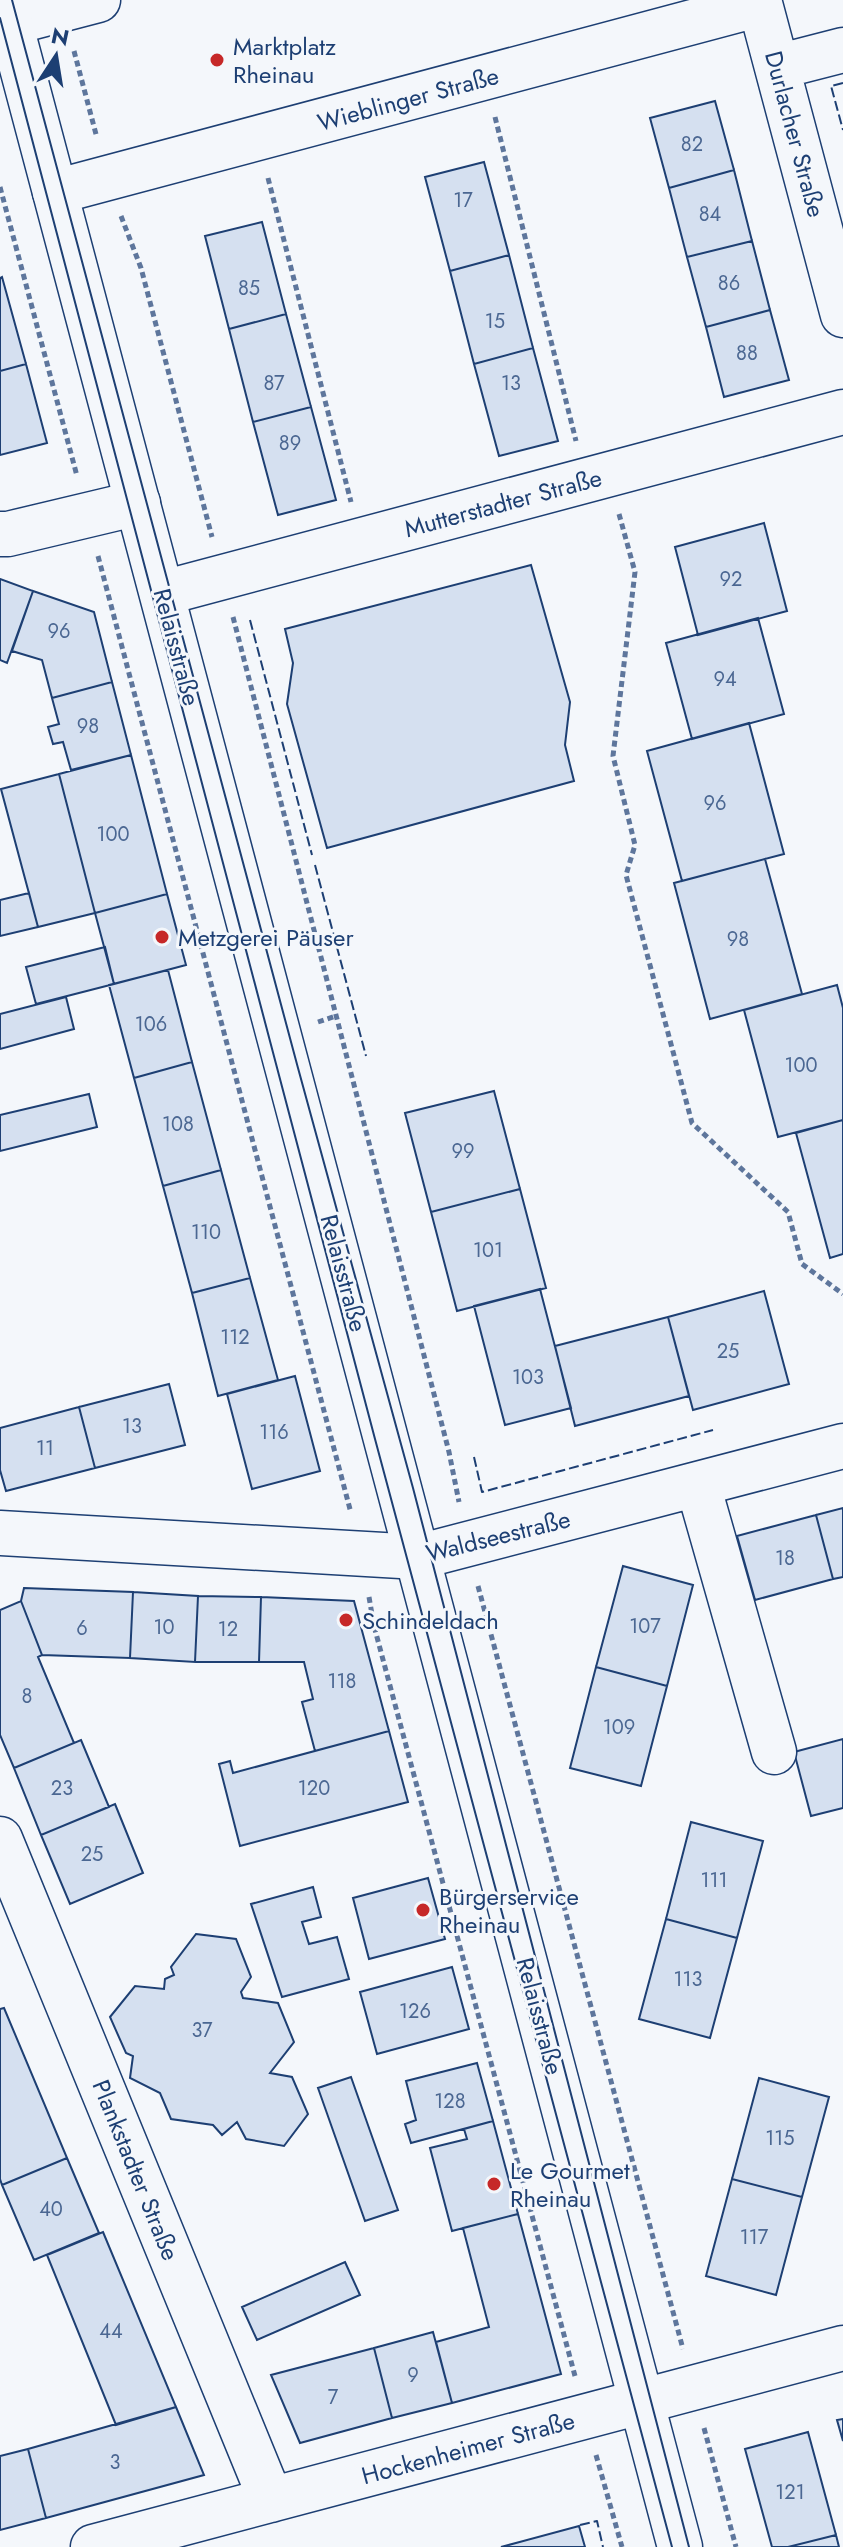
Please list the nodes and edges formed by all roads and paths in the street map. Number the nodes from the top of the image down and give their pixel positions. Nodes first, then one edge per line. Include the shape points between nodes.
1 (760, 2) edge
2 (80, 4) edge
3 (7, 11) edge
4 (843, 50) edge
5 (777, 67) junction
6 (485, 78) junction
7 (258, 138) junction
8 (107, 178) junction
9 (0, 187) edge
10 (55, 192) junction
11 (843, 315) edge
12 (843, 412) edge
13 (598, 478) junction
14 (138, 503) junction
15 (87, 516) junction
16 (0, 534) edge
17 (361, 540) junction
18 (222, 577) junction
19 (163, 593) junction
20 (843, 1294) edge
21 (843, 1446) edge
22 (698, 1485) junction
23 (0, 1533) edge
24 (468, 1546) junction
25 (362, 1555) junction
26 (418, 1557) junction
27 (774, 1752) dead end
28 (0, 1839) edge
29 (843, 2348) edge
30 (693, 2388) junction
31 (642, 2402) junction
32 (586, 2416) junction
33 (271, 2500) junction
34 (93, 2547) edge
35 (622, 2547) edge
36 (680, 2547) edge
37 (736, 2547) edge

1 - 5 street, Durlacher Straße
1 - 6 street, Wieblinger Straße
2 - 3 street
2 - 8 path
3 - 10 street, Relaisstraße
4 - 5 street
5 - 11 street, Durlacher Straße
6 - 7 street, Wieblinger Straße
6 - 13 path
7 - 8 street, Wieblinger Straße
7 - 17 path
8 - 10 street, Wieblinger Straße
8 - 18 path via 141,268
9 - 15 path
10 - 14 street, Relaisstraße
12 - 13 street, Mutterstadter Straße
13 - 17 street, Mutterstadter Straße
13 - 20 path via 635,572 613,756 635,845 626,875 692,1123 788,1212 802,1264
14 - 15 street
14 - 19 street, Relaisstraße
15 - 16 street
15 - 25 path
17 - 18 street, Mutterstadter Straße
18 - 19 street, Mutterstadter Straße
18 - 24 path via 449,1452
19 - 26 street, Relaisstraße
21 - 22 street, Waldseestraße
22 - 24 street, Waldseestraße
22 - 27 street
23 - 25 street, Waldseestraße
24 - 26 street, Waldseestraße
24 - 30 path
25 - 26 street, Waldseestraße
25 - 32 path via 374,1626
26 - 31 street, Relaisstraße
28 - 33 street, Plankstadter Straße
29 - 30 street, Hockenheimer Straße
30 - 31 street, Hockenheimer Straße
30 - 37 path
31 - 32 street, Hockenheimer Straße
31 - 36 street, Relaisstraße
32 - 33 street, Hockenheimer Straße
32 - 35 path
33 - 34 street, Hockenheimer Straße

